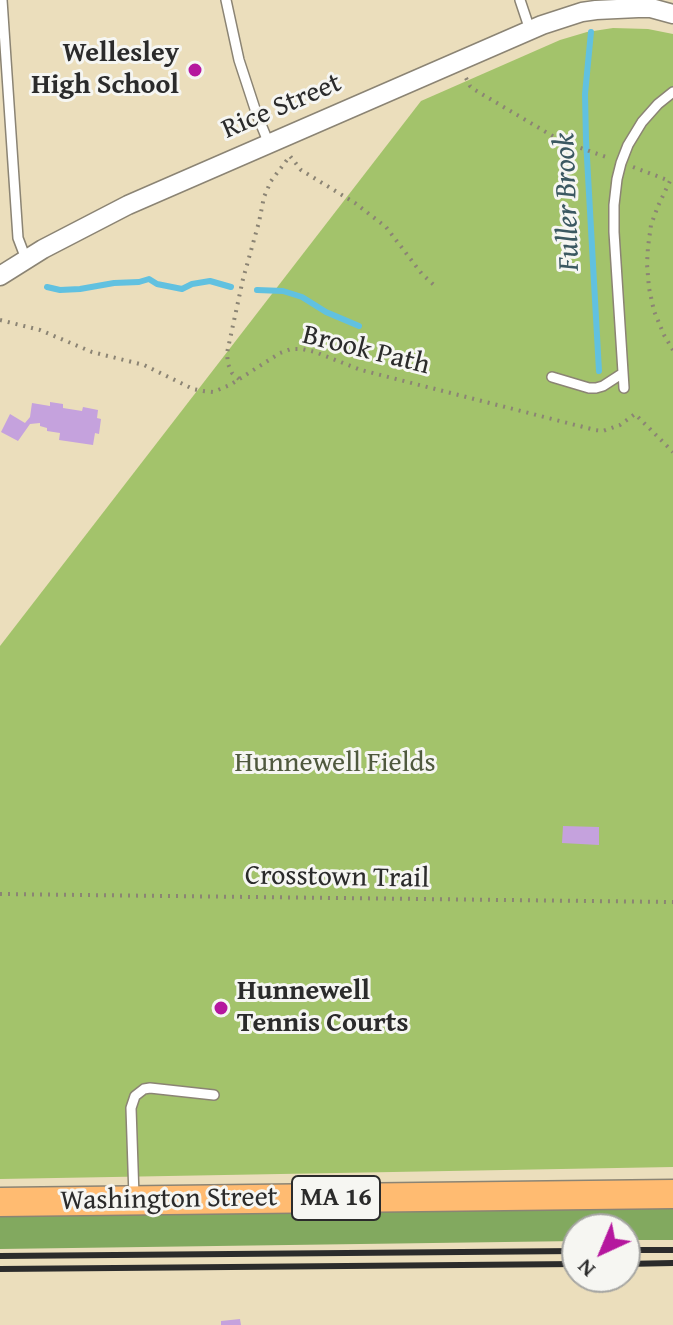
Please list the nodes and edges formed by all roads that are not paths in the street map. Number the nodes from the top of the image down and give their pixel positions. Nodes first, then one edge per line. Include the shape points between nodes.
1 (2, 0) edge
2 (226, 0) edge
3 (520, 0) edge
4 (673, 14) edge
5 (530, 30) junction
6 (673, 92) edge
7 (269, 144) junction
8 (26, 259) junction
9 (0, 276) edge
10 (623, 373) junction
11 (552, 377) dead end
12 (624, 388) dead end
13 (214, 1095) dead end
14 (673, 1194) edge
15 (134, 1201) junction
16 (0, 1202) edge

1 - 8 lane via 18,238
2 - 7 lane via 239,60
3 - 5 lane
4 - 5 street, Rice Street via 651,8 596,10
5 - 7 street, Rice Street
6 - 10 lane via 634,134 617,179 614,232
7 - 8 street, Rice Street via 128,205
8 - 9 street, Rice Street
10 - 11 lane via 596,388
10 - 12 lane
13 - 15 lane via 150,1088 135,1096
14 - 15 main road, Washington Street / MA 16
15 - 16 main road, Washington Street / MA 16

